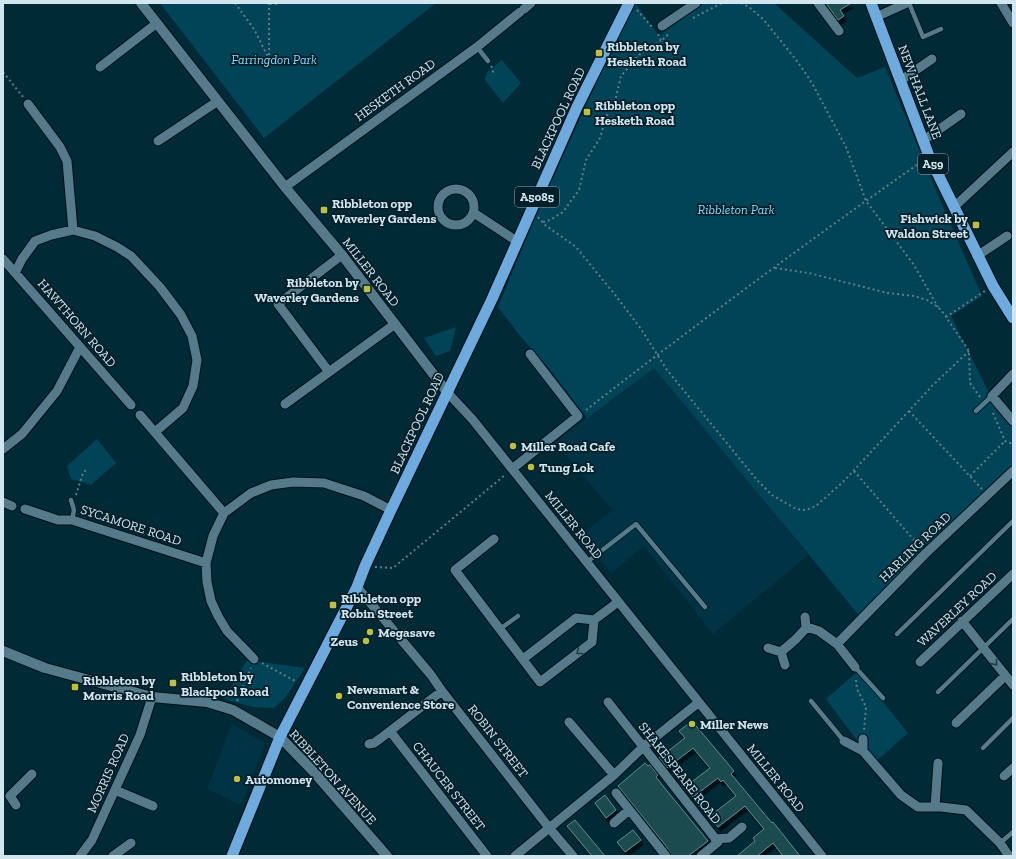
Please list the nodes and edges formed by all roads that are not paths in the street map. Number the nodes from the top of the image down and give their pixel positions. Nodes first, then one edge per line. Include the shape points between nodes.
1 (140, 3) edge
2 (696, 3) edge
3 (818, 3) edge
4 (871, 3) edge
5 (908, 3) edge
6 (1001, 3) edge
7 (632, 5) edge
8 (525, 8) edge
9 (876, 17) junction
10 (1013, 23) edge
11 (157, 24) junction
12 (662, 26) dead end
13 (941, 29) dead end
14 (839, 31) dead end
15 (477, 46) junction
16 (932, 59) dead end
17 (488, 61) dead end
18 (100, 67) dead end
19 (900, 82) junction
20 (218, 101) junction
21 (28, 104) road end
22 (960, 114) dead end
23 (924, 140) junction
24 (158, 142) dead end
25 (1013, 152) edge
26 (285, 187) junction
27 (954, 207) junction
28 (474, 213) junction
29 (73, 230) junction
30 (1007, 236) dead end
31 (518, 242) junction
32 (342, 255) junction
33 (977, 256) junction
34 (3, 259) edge
35 (15, 273) junction
36 (1012, 315) edge
37 (395, 324) junction
38 (80, 346) junction
39 (530, 354) dead end
40 (329, 372) junction
41 (1013, 374) edge
42 (447, 392) junction
43 (992, 396) junction
44 (285, 404) dead end
45 (131, 405) dead end
46 (976, 411) dead end
47 (140, 415) dead end
48 (1013, 421) edge
49 (155, 432) junction
50 (3, 450) edge
51 (512, 469) junction
52 (1013, 471) edge
53 (71, 500) road end
54 (3, 502) edge
55 (12, 506) dead end
56 (25, 509) dead end
57 (391, 510) junction
58 (224, 514) junction
59 (72, 520) junction
60 (1013, 521) edge
61 (494, 539) dead end
62 (587, 562) junction
63 (206, 563) junction
64 (1013, 574) edge
65 (357, 587) junction
66 (618, 602) junction
67 (705, 607) dead end
68 (518, 616) dead end
69 (805, 617) dead end
70 (1013, 619) edge
71 (594, 620) junction
72 (962, 621) junction
73 (806, 627) junction
74 (500, 629) junction
75 (897, 634) dead end
76 (837, 644) junction
77 (768, 648) dead end
78 (983, 648) junction
79 (3, 651) edge
80 (781, 652) junction
81 (254, 659) road end
82 (523, 659) junction
83 (920, 662) dead end
84 (785, 665) dead end
85 (855, 667) joint
86 (1005, 676) junction
87 (1013, 685) edge
88 (442, 691) junction
89 (938, 692) dead end
90 (152, 697) junction
91 (883, 698) dead end
92 (811, 701) dead end
93 (608, 702) dead end
94 (698, 703) junction
95 (1013, 718) edge
96 (569, 722) dead end
97 (956, 723) dead end
98 (390, 731) junction
99 (280, 737) junction
100 (863, 739) road end
101 (844, 741) joint
102 (369, 744) dead end
103 (643, 747) junction
104 (982, 748) dead end
105 (863, 751) junction
106 (938, 763) dead end
107 (1013, 768) edge
108 (32, 774) dead end
109 (614, 775) junction
110 (1004, 776) dead end
111 (115, 790) junction
112 (6, 793) edge
113 (616, 793) dead end
114 (16, 805) dead end
115 (153, 806) dead end
116 (935, 807) junction
117 (629, 810) junction
118 (614, 823) dead end
119 (742, 827) dead end
120 (550, 829) junction
121 (1013, 832) edge
122 (715, 839) junction
123 (131, 843) dead end
124 (1000, 843) junction
125 (82, 855) edge
126 (113, 856) edge
127 (232, 856) edge
128 (387, 856) edge
129 (487, 856) edge
130 (515, 856) edge
131 (573, 856) edge
132 (666, 856) edge
133 (701, 856) edge
134 (822, 856) edge
135 (1009, 856) edge

1 - 11 street, MILLER ROAD
2 - 12 street
3 - 14 street
4 - 9 highway, NEW HALL LANE / A59
5 - 9 street
5 - 13 lane via 923,38
6 - 10 street
7 - 31 highway, BLACKPOOL ROAD / A5085 via 577,107
8 - 15 street, HESKETH ROAD
9 - 19 highway, NEW HALL LANE / A59
11 - 18 street
11 - 20 street, MILLER ROAD
15 - 17 lane
15 - 26 street, HESKETH ROAD
16 - 19 street
19 - 23 highway, NEW HALL LANE / A59
20 - 24 street
20 - 26 street, MILLER ROAD
21 - 29 street via 60,147 67,161
22 - 23 street
23 - 27 highway, NEW HALL LANE / A59
25 - 27 street
26 - 32 street, MILLER ROAD
27 - 33 highway, NEW HALL LANE / A59
28 - 28 street via 471,219 460,226 447,223 439,213 440,198 450,190 464,190 473,199
28 - 31 street
29 - 35 street via 35,241
29 - 49 street via 95,236 131,256 181,315 192,336 197,360 193,386 183,408
30 - 33 street
31 - 42 highway, BLACKPOOL ROAD / A5085
32 - 37 street, MILLER ROAD
32 - 40 street via 278,304
33 - 36 highway, NEW HALL LANE / A59
34 - 35 street, HAWTHORN ROAD
35 - 38 street, HAWTHORN ROAD
37 - 40 street
37 - 42 street, MILLER ROAD
38 - 45 street, HAWTHORN ROAD
38 - 50 street via 57,391 22,434
39 - 51 street via 578,416
40 - 44 street
41 - 43 street
42 - 51 street, MILLER ROAD
42 - 57 highway, BLACKPOOL ROAD / A5085
43 - 46 lane
43 - 48 street
47 - 49 street
49 - 58 street
51 - 62 street, MILLER ROAD
52 - 76 street, HARLING ROAD via 926,553
53 - 59 lane via 74,510
54 - 55 street
56 - 59 street, SYCAMORE ROAD via 58,520
57 - 58 street via 364,496 324,483 293,482 271,485 251,492
57 - 65 highway, BLACKPOOL ROAD / A5085
58 - 63 street via 213,536
59 - 63 street, SYCAMORE ROAD
60 - 75 lane
61 - 74 street via 455,570
62 - 66 street, MILLER ROAD
62 - 67 lane via 636,524
63 - 81 street via 211,601 218,616 227,631
64 - 72 street, WAVERLEY ROAD
65 - 88 street, ROBIN STREET
65 - 99 highway, BLACKPOOL ROAD / A5085
66 - 71 street
66 - 94 street, MILLER ROAD
68 - 74 lane
69 - 73 street
70 - 78 lane
71 - 82 street via 576,618
71 -> 82 street via 592,642 540,682
72 - 78 street
72 - 83 street, WAVERLEY ROAD
73 - 76 street via 812,628
73 - 80 street via 796,640
74 - 82 street
76 - 85 street
77 - 80 street
78 -> 86 street
78 - 89 lane
79 - 90 street, RIBBLETON AVENUE via 45,668
80 - 84 street
85 - 91 lane
86 - 87 street
86 - 97 street
88 - 98 street
88 - 120 street, ROBIN STREET
90 - 99 street, RIBBLETON AVENUE via 207,702 233,710
90 - 111 street, MORRIS ROAD via 140,735
92 - 101 lane
93 - 103 street, SHAKESPEARE ROAD
94 - 103 street
94 - 134 street, MILLER ROAD
95 - 104 lane
96 - 109 street
98 - 102 street
98 - 129 street, CHAUCER STREET
99 - 127 highway, BLACKPOOL ROAD / A5085
99 - 128 street, RIBBLETON AVENUE
100 - 105 street
101 - 105 street
103 - 109 street
103 - 122 street, SHAKESPEARE ROAD
105 - 116 street via 901,795 918,807
106 - 116 street
107 - 110 street
108 - 112 street
109 - 120 street
111 - 115 street
111 - 125 street, MORRIS ROAD via 92,840
112 - 114 street
113 - 117 street
116 - 124 street via 966,810
117 - 118 street
117 - 132 street
119 - 122 street via 729,838
120 - 130 street
120 - 131 street, ROBIN STREET
121 - 124 lane
122 - 133 street, SHAKESPEARE ROAD via 718,842
123 - 126 street
124 - 135 street

